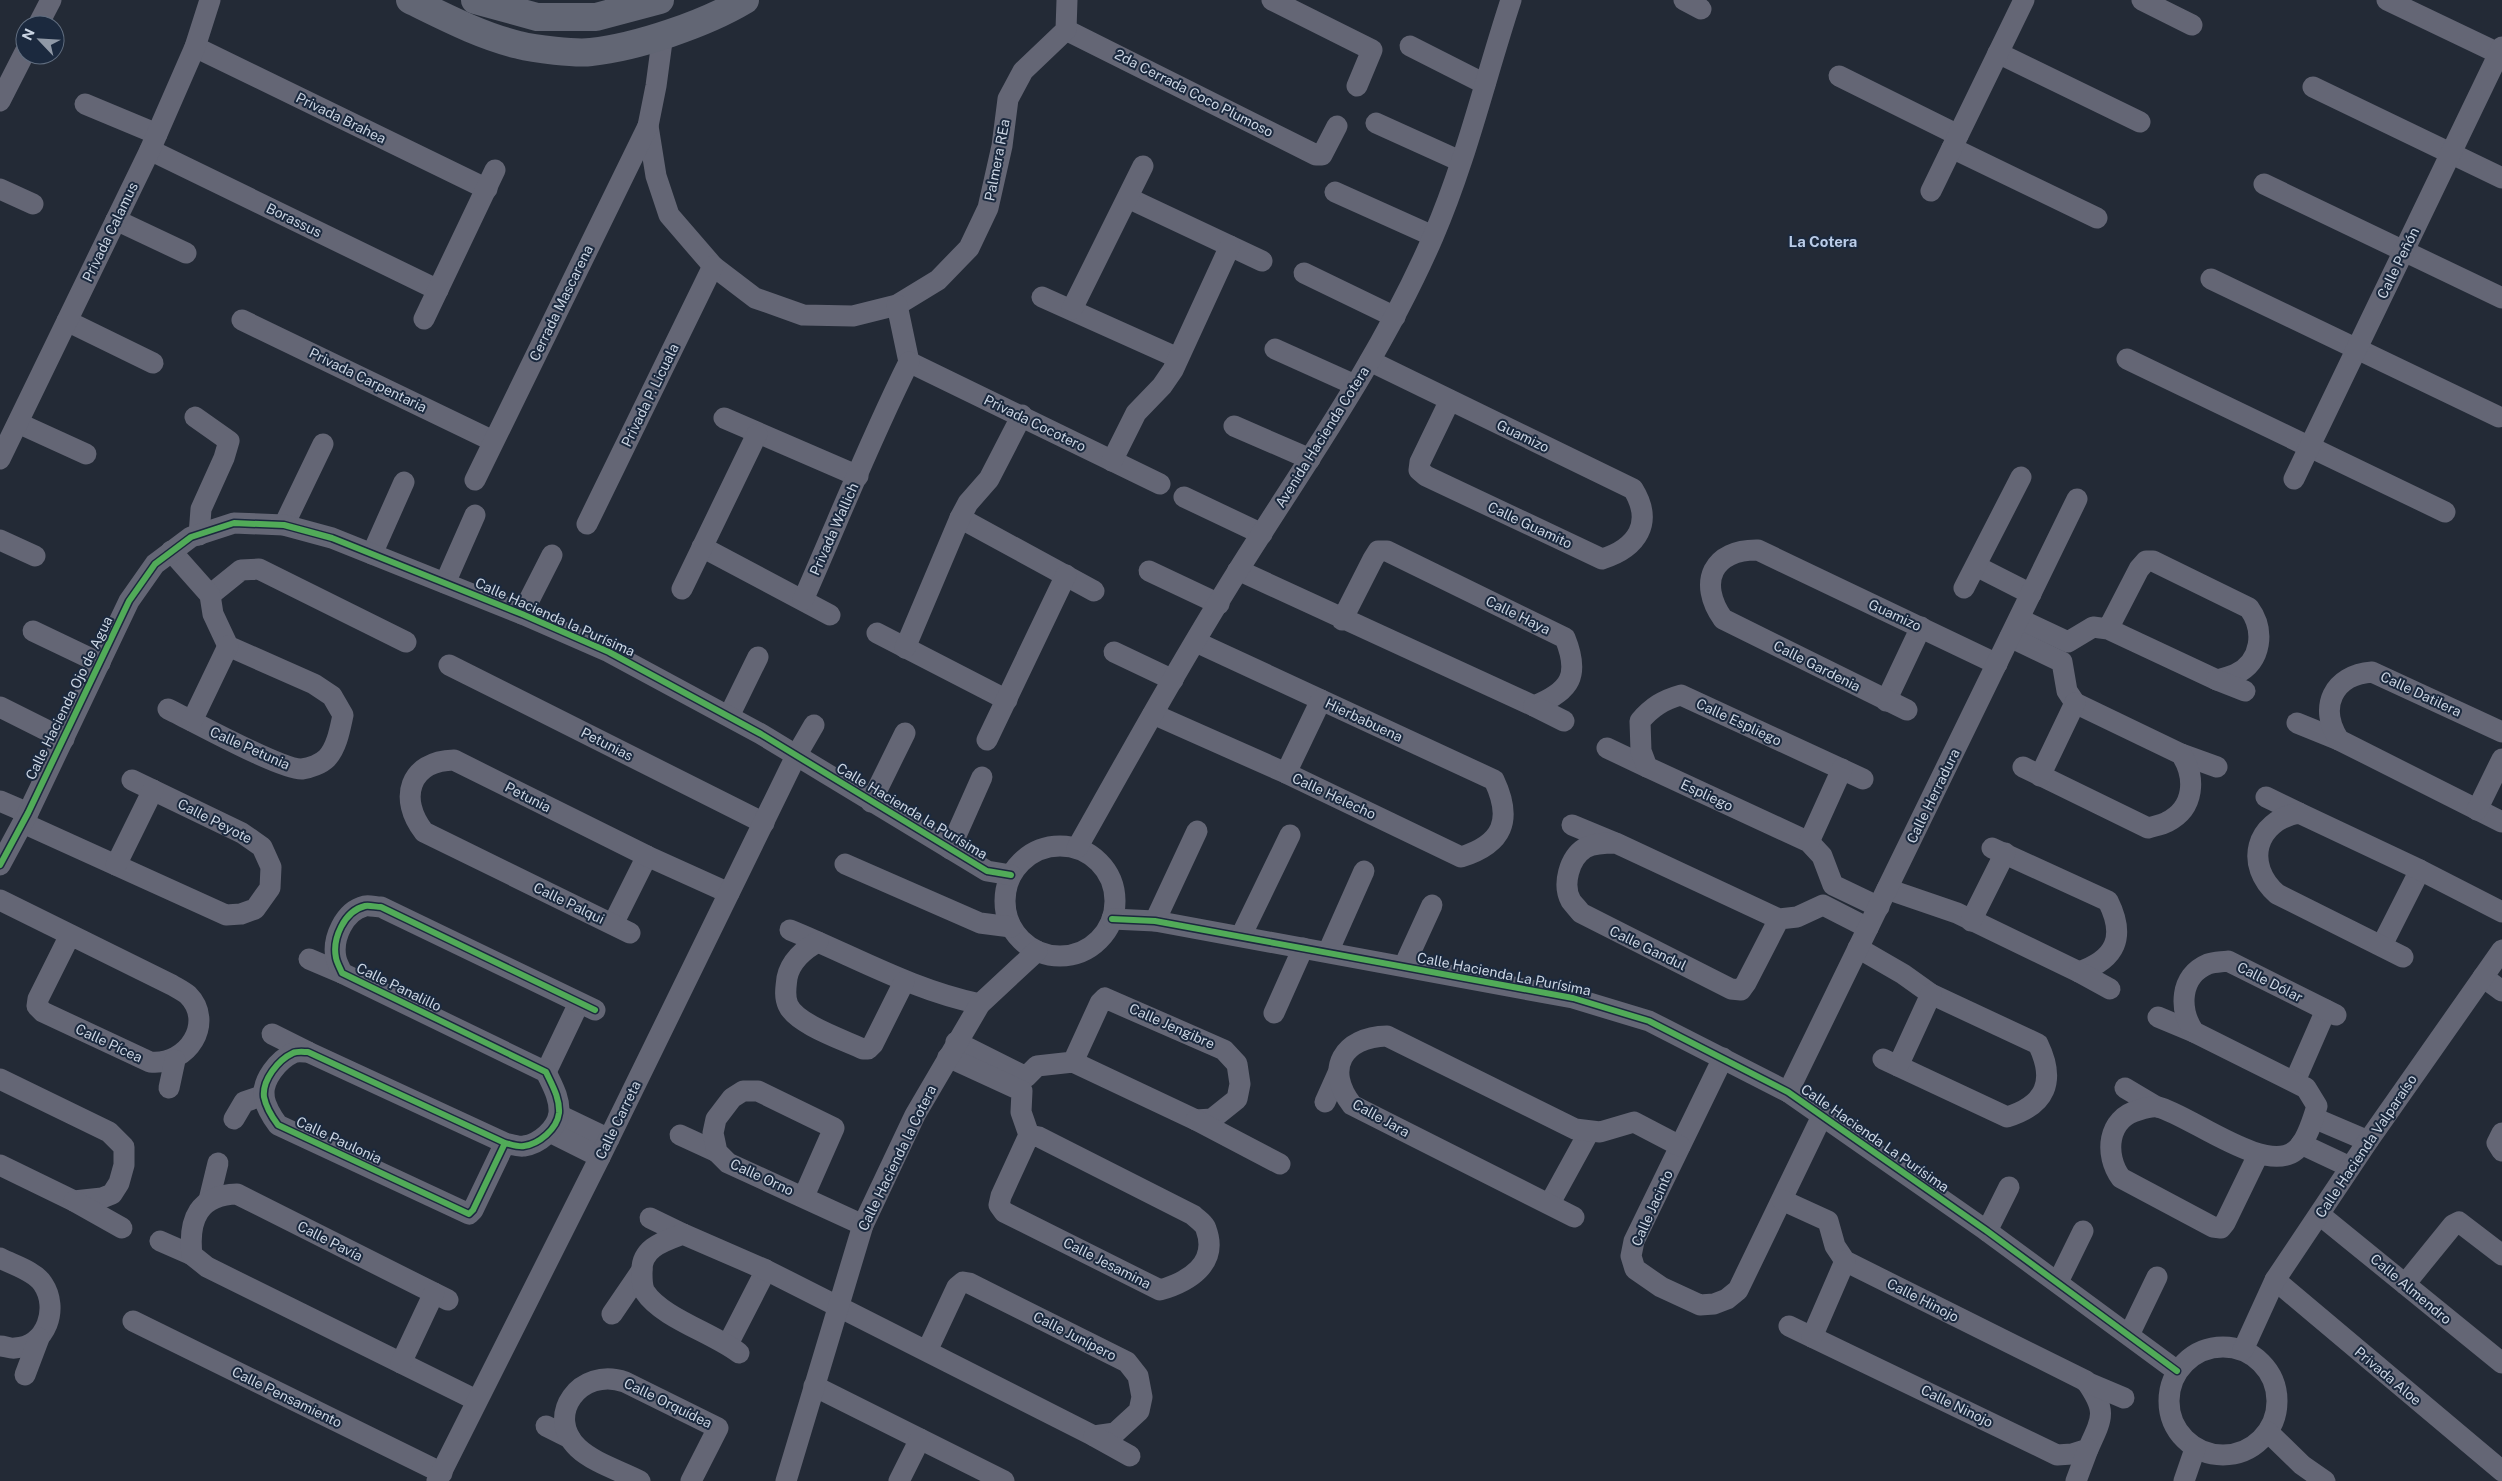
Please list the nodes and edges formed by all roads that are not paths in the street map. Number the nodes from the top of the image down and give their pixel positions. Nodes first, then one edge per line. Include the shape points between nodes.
1 (51, 0) edge
2 (210, 0) edge
3 (410, 0) edge
4 (475, 0) edge
5 (660, 0) edge
6 (745, 0) edge
7 (1067, 0) edge
8 (1272, 0) edge
9 (2024, 0) edge
10 (2142, 0) edge
11 (2387, 0) edge
12 (1503, 3) edge
13 (43, 15) edge
14 (2192, 25) dead end
15 (1066, 30) junction
16 (663, 34) junction
17 (1410, 46) dead end
18 (195, 47) junction
19 (2501, 52) edge
20 (1998, 53) junction
21 (18, 65) edge
22 (1839, 76) dead end
23 (1485, 84) junction
24 (1357, 86) dead end
25 (2313, 87) dead end
26 (0, 101) edge
27 (85, 104) dead end
28 (2140, 122) dead end
29 (1376, 123) dead end
30 (648, 126) junction
31 (1337, 126) dead end
32 (1955, 141) junction
33 (154, 142) junction
34 (2451, 154) junction
35 (1460, 161) junction
36 (1143, 166) dead end
37 (495, 170) dead end
38 (2502, 178) edge
39 (2264, 184) dead end
40 (0, 189) edge
41 (487, 189) junction
42 (1931, 191) dead end
43 (1335, 192) dead end
44 (1128, 198) junction
45 (33, 204) dead end
46 (2097, 218) dead end
47 (116, 220) junction
48 (1433, 236) junction
49 (1230, 246) junction
50 (2404, 251) junction
51 (186, 253) dead end
52 (1262, 260) dead end
53 (713, 266) junction
54 (1304, 273) dead end
55 (2211, 279) dead end
56 (438, 290) junction
57 (1042, 297) dead end
58 (2502, 298) edge
59 (897, 305) junction
60 (1072, 309) junction
61 (1395, 317) junction
62 (424, 319) dead end
63 (67, 320) junction
64 (242, 320) dead end
65 (1275, 349) dead end
66 (2357, 349) junction
67 (1178, 358) junction
68 (2127, 359) dead end
69 (1370, 361) junction
70 (909, 362) junction
71 (153, 363) dead end
72 (1355, 385) junction
73 (1450, 400) junction
74 (1022, 415) junction
75 (195, 417) dead end
76 (2499, 417) dead end
77 (724, 418) dead end
78 (18, 423) junction
79 (1234, 426) dead end
80 (757, 434) junction
81 (493, 441) junction
82 (323, 444) dead end
83 (2310, 447) junction
84 (86, 454) dead end
85 (0, 459) edge
86 (1310, 459) junction
87 (1112, 461) junction
88 (858, 476) junction
89 (2021, 477) dead end
90 (2294, 479) dead end
91 (475, 480) dead end
92 (404, 482) dead end
93 (1160, 484) dead end
94 (1184, 497) dead end
95 (2077, 499) dead end
96 (2445, 512) dead end
97 (475, 515) dead end
98 (960, 518) junction
99 (587, 524) dead end
100 (284, 525) junction
101 (1262, 534) junction
102 (1638, 534) joint
103 (199, 535) junction
104 (0, 540) edge
105 (702, 547) junction
106 (171, 551) junction
107 (372, 554) junction
108 (35, 556) dead end
109 (552, 556) dead end
110 (1976, 566) junction
111 (1238, 570) junction
112 (1713, 570) joint
113 (1149, 571) dead end
114 (1066, 575) junction
115 (445, 583) junction
116 (1964, 588) dead end
117 (682, 589) dead end
118 (1094, 591) dead end
119 (2031, 594) junction
120 (210, 595) junction
121 (803, 600) junction
122 (1218, 604) junction
123 (522, 614) junction
124 (830, 615) dead end
125 (1342, 620) junction
126 (1921, 627) junction
127 (2015, 628) junction
128 (2108, 629) junction
129 (33, 631) dead end
130 (876, 633) dead end
131 (406, 642) dead end
132 (1196, 642) junction
133 (228, 646) junction
134 (905, 648) junction
135 (1114, 652) dead end
136 (758, 657) dead end
137 (100, 663) junction
138 (1997, 664) junction
139 (450, 665) dead end
140 (1173, 680) junction
141 (2217, 680) junction
142 (2246, 691) dead end
143 (1007, 700) junction
144 (1321, 700) junction
145 (1886, 701) junction
146 (2075, 703) junction
147 (1534, 706) junction
148 (0, 707) edge
149 (168, 709) dead end
150 (1907, 710) dead end
151 (1153, 714) junction
152 (729, 716) junction
153 (192, 721) junction
154 (1564, 721) dead end
155 (2297, 723) dead end
156 (814, 725) dead end
157 (2502, 732) edge
158 (905, 733) dead end
159 (64, 739) junction
160 (987, 740) dead end
161 (2338, 740) junction
162 (1607, 748) dead end
163 (2181, 754) junction
164 (796, 756) junction
165 (2502, 759) edge
166 (1647, 767) junction
167 (2218, 767) dead end
168 (1842, 769) junction
169 (1286, 773) junction
170 (982, 777) dead end
171 (1863, 779) dead end
172 (132, 780) dead end
173 (412, 782) joint
174 (153, 790) junction
175 (2266, 797) dead end
176 (0, 800) edge
177 (871, 802) junction
178 (2478, 810) junction
179 (2299, 813) junction
180 (26, 818) junction
181 (764, 822) junction
182 (1503, 822) joint
183 (2502, 822) edge
184 (1572, 825) dead end
185 (1197, 831) dead end
186 (1290, 835) dead end
187 (1809, 842) junction
188 (1616, 843) junction
189 (950, 848) junction
190 (1077, 848) junction
191 (647, 856) junction
192 (0, 864) edge
193 (845, 864) dead end
194 (116, 865) junction
195 (2420, 870) junction
196 (1364, 871) dead end
197 (1011, 875) junction
198 (729, 893) junction
199 (1883, 898) junction
200 (0, 900) edge
201 (1432, 905) dead end
202 (2502, 912) edge
203 (226, 915) junction
204 (1112, 919) junction
205 (1779, 919) junction
206 (1155, 921) junction
207 (1972, 921) junction
208 (1011, 927) junction
209 (252, 928) dead end
210 (1868, 928) junction
211 (790, 930) dead end
212 (70, 935) junction
213 (1241, 936) junction
214 (818, 942) junction
215 (2382, 945) junction
216 (1303, 948) junction
217 (1858, 948) junction
218 (2502, 950) edge
219 (1037, 951) junction
220 (1328, 952) junction
221 (2403, 957) dead end
222 (309, 959) dead end
223 (1404, 966) junction
224 (2079, 972) junction
225 (342, 973) junction
226 (2483, 977) junction
227 (904, 982) junction
228 (2110, 989) dead end
229 (2502, 991) edge
230 (1931, 994) junction
231 (980, 1004) junction
232 (1274, 1013) dead end
233 (2158, 1017) dead end
234 (2194, 1032) junction
235 (272, 1034) dead end
236 (2038, 1044) junction
237 (952, 1050) junction
238 (308, 1052) junction
239 (2058, 1054) dead end
240 (1723, 1058) junction
241 (174, 1060) junction
242 (1073, 1062) junction
243 (546, 1072) junction
244 (1338, 1073) junction
245 (0, 1079) edge
246 (2296, 1081) junction
247 (169, 1088) dead end
248 (2125, 1088) dead end
249 (1788, 1092) junction
250 (264, 1095) junction
251 (1325, 1102) dead end
252 (2157, 1107) junction
253 (1822, 1116) junction
254 (234, 1119) dead end
255 (1196, 1120) junction
256 (554, 1123) junction
257 (2308, 1131) junction
258 (1590, 1132) junction
259 (2502, 1133) edge
260 (680, 1135) dead end
261 (1030, 1135) junction
262 (2368, 1141) junction
263 (504, 1143) junction
264 (1680, 1146) junction
265 (605, 1148) junction
266 (2502, 1151) edge
267 (717, 1152) junction
268 (2258, 1155) junction
269 (218, 1163) dead end
270 (1280, 1164) dead end
271 (0, 1165) edge
272 (2350, 1167) junction
273 (2009, 1187) dead end
274 (804, 1196) junction
275 (209, 1200) junction
276 (1782, 1200) junction
277 (74, 1201) junction
278 (1550, 1203) junction
279 (2320, 1215) junction
280 (1574, 1216) dead end
281 (650, 1218) dead end
282 (863, 1225) junction
283 (122, 1228) dead end
284 (1987, 1231) junction
285 (2083, 1231) dead end
286 (683, 1234) junction
287 (160, 1241) dead end
288 (192, 1255) junction
289 (2502, 1255) edge
290 (0, 1258) edge
291 (1845, 1261) junction
292 (643, 1263) junction
293 (766, 1270) junction
294 (2157, 1277) dead end
295 (2275, 1280) junction
296 (2058, 1282) junction
297 (2405, 1284) junction
298 (838, 1308) junction
299 (612, 1314) dead end
300 (133, 1321) dead end
301 (1789, 1326) dead end
302 (44, 1331) junction
303 (2129, 1335) junction
304 (1812, 1337) junction
305 (0, 1346) edge
306 (2242, 1350) junction
307 (927, 1352) junction
308 (401, 1363) junction
309 (2502, 1363) edge
310 (2177, 1371) junction
311 (25, 1375) dead end
312 (2086, 1382) junction
313 (814, 1386) junction
314 (2124, 1398) dead end
315 (476, 1400) junction
316 (546, 1426) dead end
317 (2268, 1432) junction
318 (1094, 1436) junction
319 (570, 1438) junction
320 (920, 1439) junction
321 (2092, 1441) junction
322 (2194, 1449) junction
323 (1130, 1456) dead end
324 (2502, 1471) edge
325 (439, 1477) edge
326 (640, 1481) edge
327 (691, 1481) edge
328 (786, 1481) edge
329 (899, 1481) edge
330 (1004, 1481) edge
331 (2076, 1481) edge
332 (2184, 1481) edge
333 (2325, 1481) edge

1 - 13 street
2 - 18 street, Privada Calamus
3 - 16 main road via 468,28 520,45 590,53
4 - 5 main road via 537,17 596,17
6 - 16 main road via 727,11
7 - 15 street
8 - 24 street via 1372,50
9 - 20 street
10 - 14 street
11 - 19 street
12 - 23 street, Avenida Hacienda Cotera
15 - 31 street, 2da Cerrada Coco Plumoso via 1322,155
15 - 59 street, Palmera REa via 1023,71 1008,99 1002,146 988,208 969,248 938,280
16 - 30 street
17 - 23 street
18 - 33 street, Privada Calamus
18 - 41 street, Privada Brahea
19 - 34 street, Calle Peñón
20 - 28 street
20 - 32 street
21 - 26 street
22 - 32 street
23 - 35 street, Avenida Hacienda Cotera
25 - 34 street
27 - 33 street, Borassus
29 - 35 street
30 - 53 street, Palmera REa via 656,176 670,215
30 - 81 street, Cerrada Mascarena
32 - 42 street
32 - 46 street
33 - 47 street, Privada Calamus
33 - 56 street, Borassus
34 - 38 street
34 - 50 street, Calle Peñón
35 - 48 street, Avenida Hacienda Cotera
36 - 44 street
37 - 41 street
39 - 50 street
40 - 45 street
41 - 56 street
43 - 48 street
44 - 49 street
44 - 60 street
47 - 51 street
47 - 63 street, Privada Calamus
48 - 61 street, Avenida Hacienda Cotera
49 - 52 street
49 - 67 street
50 - 58 street
50 - 66 street, Calle Peñón
53 - 59 street, Palmera REa via 755,298 803,315 853,316
53 - 99 street, Privada P. Licuala
54 - 61 street
55 - 66 street
56 - 62 street
57 - 60 street
59 - 70 street
60 - 67 street
61 - 69 street, Avenida Hacienda Cotera
63 - 71 street
63 - 78 street, Privada Calamus
64 - 81 street, Privada Carpentaria
65 - 72 street
66 - 76 street
66 - 83 street, Calle Peñón
67 - 87 street via 1162,386 1136,413
68 - 83 street
69 - 72 street, Avenida Hacienda Cotera
69 - 73 street, Guamizo
70 - 74 street, Privada Cocotero
70 - 88 street via 878,425
72 - 86 street, Avenida Hacienda Cotera
73 - 102 street, Guamizo via 1633,489 1641,502 1644,517
73 - 102 street, Calle Guamito via 1420,462 1419,470 1426,476 1602,560 1628,547
74 - 87 street, Privada Cocotero
74 - 98 street via 993,473
75 - 103 street via 229,441 201,510
77 - 80 street, Privada Wallich
78 - 84 street
78 - 85 street, Privada Calamus
79 - 86 street
80 - 88 street, Privada Wallich
80 - 105 street
81 - 91 street, Cerrada Mascarena
82 - 100 street
83 - 90 street, Calle Peñón
83 - 96 street
86 - 101 street, Avenida Hacienda Cotera
87 - 93 street, Privada Cocotero
88 - 121 street, Privada Wallich
89 - 110 street
92 - 107 street
94 - 101 street
95 - 119 street, Calle Herradura
97 - 115 street
98 - 114 street
98 - 134 street
100 - 103 street, Calle Hacienda la Purísima via 234,523
100 - 107 street, Calle Hacienda la Purísima via 332,538
101 - 111 street, Avenida Hacienda Cotera
103 - 106 street, Calle Hacienda la Purísima
104 - 108 street
105 - 117 street
105 - 121 street
106 - 120 street
106 - 137 street, Calle Hacienda Ojo de Agua via 155,564 130,601
107 - 115 street, Calle Hacienda la Purísima
109 - 123 street
110 - 116 street
110 - 119 street
111 - 122 street, Avenida Hacienda Cotera
111 - 125 street
112 - 126 street, Guamizo via 1730,555 1743,550 1758,550
112 - 145 street, Calle Gardenia via 1709,590 1723,619
113 - 122 street
114 - 118 street
114 - 143 street
115 - 123 street, Calle Hacienda la Purísima
119 - 127 street, Calle Herradura
120 - 131 street via 241,570 259,569
120 - 133 street via 213,614
121 - 124 street
122 - 132 street, Avenida Hacienda Cotera
123 - 152 street, Calle Hacienda la Purísima via 609,652
125 - 147 street
125 - 147 street, Calle Haya via 1378,551 1387,551 1565,638 1573,670 1568,683 1560,693
126 - 138 street, Guamizo
126 - 145 street
127 - 128 street via 2068,642 2093,627
127 - 138 street, Calle Herradura
127 - 146 street via 2062,662 2067,691
128 - 141 street
128 - 141 street via 2139,569 2146,561 2153,561 2249,608 2258,620 2259,645 2248,665 2236,674
129 - 137 street
130 - 134 street
132 - 140 street, Avenida Hacienda Cotera
132 - 144 street, Hierbabuena
133 - 153 street
133 - 153 street, Calle Petunia via 314,684 332,696 343,715 339,735 327,758 302,769 281,764
134 - 143 street
135 - 140 street
136 - 152 street
137 - 159 street, Calle Hacienda Ojo de Agua
138 - 199 street, Calle Herradura
139 - 181 street, Petunias
140 - 151 street, Avenida Hacienda Cotera
141 - 142 street
143 - 160 street
144 - 169 street
144 - 182 street, Hierbabuena via 1494,780 1502,796
145 - 150 street, Calle Gardenia
146 - 163 street
146 - 163 street via 2031,771 2148,828 2168,822 2179,813 2190,792 2189,767
147 - 154 street
148 - 159 street
149 - 153 street, Calle Petunia
151 - 169 street, Calle Helecho
151 - 190 street, Avenida Hacienda Cotera
152 - 164 street, Calle Hacienda la Purísima
155 - 161 street
156 - 164 street, Calle Carreta
157 - 161 street, Calle Datilera via 2372,672 2353,675 2334,692 2329,720
158 - 177 street
159 - 180 street, Calle Hacienda Ojo de Agua
161 - 178 street
162 - 166 street, Espliego
163 - 167 street
164 - 177 street, Calle Hacienda la Purísima
164 - 181 street, Calle Carreta
165 - 178 street
166 - 168 street, Calle Espliego via 1641,751 1640,721 1652,708 1681,695
166 - 187 street, Espliego
168 - 171 street, Calle Espliego
168 - 187 street
169 - 182 street, Calle Helecho via 1461,857 1480,851 1492,842
170 - 189 street
172 - 174 street, Calle Peyote
173 - 191 street, Petunia via 423,770 440,760 454,760
173 - 191 street, Calle Palqui via 409,802 424,832 622,929
174 - 194 street
174 - 203 street, Calle Peyote via 242,833 262,847 272,867 270,888 255,909
175 - 179 street
176 - 180 street
177 - 189 street, Calle Hacienda la Purísima
178 - 183 street
179 - 195 street
179 - 215 street via 2285,816 2263,835 2257,852 2268,886 2277,894
180 - 192 street, Calle Hacienda Ojo de Agua
180 - 194 street
181 - 198 street, Calle Carreta
184 - 188 street
185 - 206 street
186 - 213 street
187 - 199 street via 1822,856 1833,885
188 - 205 street
188 - 205 street, Calle Gandul via 1584,848 1570,863 1567,879 1570,900 1581,913 1596,922 1731,989 1741,990
189 - 197 street, Calle Hacienda la Purísima via 988,871
190 - 197 street via 1058,845 1039,849 1023,860
190 - 204 street via 1093,856 1105,868 1113,884 1115,902
191 - 198 street
193 - 208 street via 980,924
194 - 203 street
195 - 202 street
195 - 215 street
196 - 220 street
197 - 208 street via 1005,892 1005,910
198 - 265 street, Calle Carreta
199 - 207 street via 1957,913
199 - 210 street, Calle Herradura
200 - 212 street
201 - 223 street
203 - 209 street
204 - 206 street, Calle Hacienda La Purísima
204 - 219 street via 1105,932 1082,952 1051,956
205 - 210 street via 1797,917 1822,905
206 - 213 street, Calle Hacienda La Purísima
207 - 224 street
207 - 224 street via 1999,850 2108,901 2116,916 2117,939 2107,958
208 - 219 street via 1022,941
210 - 217 street, Calle Herradura
211 - 214 street
212 - 241 street via 189,996 198,1014 198,1033 185,1053
212 - 241 street, Calle Pícea via 37,1006 43,1012 141,1059 161,1063
213 - 216 street, Calle Hacienda La Purísima
214 - 227 street
214 - 227 street via 806,948 789,970 785,991 788,1005 798,1018 863,1049 873,1044
215 - 221 street
216 - 220 street, Calle Hacienda La Purísima
216 - 232 street
217 - 230 street
217 - 249 street, Calle Herradura
218 - 226 street, Calle Hacienda Valparaíso
219 - 231 street, Calle Hacienda la Cotera
220 - 223 street, Calle Hacienda La Purísima
222 - 225 street, Calle Panalillo
223 - 240 street, Calle Hacienda La Purísima via 1573,998 1649,1021
224 - 228 street
225 - 243 street, Calle Panalillo
225 - 243 street, Calle Panalillo via 336,959 340,928 354,911 365,906 381,907 587,1006
226 - 229 street
226 - 262 street, Calle Hacienda Valparaíso
227 - 231 street
230 - 236 street
230 - 236 street via 1891,1062 2007,1116 2025,1111 2036,1102 2047,1083 2046,1060
231 - 237 street, Calle Hacienda la Cotera
233 - 234 street
234 - 246 street
234 - 246 street, Calle Dólar via 2183,1009 2185,989 2195,974 2208,964 2228,961 2331,1012
235 - 238 street
236 - 239 street
237 - 242 street via 1026,1077 1037,1066
237 - 261 street via 1022,1091 1021,1112
237 - 282 street, Calle Hacienda la Cotera via 915,1115
238 - 250 street via 294,1052 283,1060 270,1074
238 - 263 street
240 - 249 street, Calle Hacienda La Purísima
240 - 264 street, Calle Jacinto
241 - 247 street
242 - 255 street
242 - 255 street, Calle Jengibre via 1105,998 1224,1050 1236,1064 1240,1084 1236,1099 1212,1119
243 - 256 street via 557,1096
244 - 251 street
244 - 258 street via 1344,1056 1354,1044 1369,1036 1387,1036 1575,1129
244 - 278 street, Calle Jara via 1343,1093 1352,1106
245 - 277 street via 109,1132 124,1147 124,1165 112,1194
246 - 257 street via 2312,1094 2317,1106
248 - 252 street
249 - 253 street, Calle Hacienda La Purísima
250 - 254 street via 244,1102
250 - 263 street, Calle Paulonia via 278,1125 469,1214
252 - 268 street
252 - 268 street via 2135,1111 2116,1127 2110,1144 2114,1168 2121,1178 2213,1227 2221,1228 2225,1223
253 - 276 street, Calle Jacinto
253 - 284 street, Calle Hacienda La Purísima
255 - 270 street
256 - 263 street via 538,1141 522,1147
256 - 265 street
257 - 262 street
257 - 268 street via 2291,1154
257 - 272 street
258 - 264 street via 1634,1122
258 - 278 street
259 - 266 street via 2496,1143
260 - 267 street
261 - 261 street, Calle Jesamina via 1193,1215 1206,1228 1209,1248 1206,1263 1181,1284 1160,1290 1004,1212 999,1206 1001,1196
262 - 272 street, Calle Hacienda Valparaíso
264 - 276 street, Calle Jacinto via 1634,1240 1631,1256 1635,1269 1661,1287 1700,1305 1727,1299 1738,1290
265 - 315 street, Calle Carreta
267 - 274 street, Calle Orno via 728,1163
267 - 274 street, Calle Orno via 713,1133 716,1118 732,1098 744,1091 758,1091 834,1128
269 - 275 street
271 - 277 street
272 - 279 street, Calle Hacienda Valparaíso
273 - 284 street
274 - 282 street, Calle Orno
275 - 288 street via 195,1216 190,1238
275 - 308 street, Calle Pavía via 223,1194 237,1194 441,1297
276 - 291 street via 1828,1221 1835,1246
277 - 283 street
278 - 280 street, Calle Jara
279 - 295 street, Calle Hacienda Valparaíso
279 - 297 street, Calle Almendro
281 - 286 street
282 - 298 street, Calle Hacienda la Cotera
284 - 296 street, Calle Hacienda La Purísima
285 - 296 street
286 - 292 street via 659,1243
286 - 293 street
287 - 288 street
288 - 308 street via 207,1267
289 - 297 street via 2459,1222 2453,1225
290 - 302 street via 42,1282 51,1299
291 - 304 street
291 - 312 street, Calle Hinojo
292 - 293 street via 644,1290 657,1306 733,1348
292 - 299 street
293 - 298 street
294 - 303 street
295 - 306 street, Calle Hacienda Valparaíso
295 - 324 street, Privada Aloe
296 - 303 street, Calle Hacienda La Purísima
297 - 309 street, Calle Almendro
298 - 307 street
298 - 313 street, Calle Hacienda la Cotera
300 - 325 street, Calle Pensamiento
301 - 304 street, Calle Ninojo
302 - 305 street via 28,1345 15,1348
302 - 311 street
303 - 310 street, Calle Hacienda La Purísima
304 - 321 street, Calle Ninojo via 2058,1455 2072,1454
306 - 310 street via 2224,1346 2206,1349
306 - 317 street via 2257,1358 2275,1385 2278,1401
307 - 318 street
307 - 318 street, Calle Junípero via 957,1286 963,1282 1127,1362 1138,1376 1142,1396 1138,1411 1115,1433
308 - 315 street
310 - 322 street via 2169,1392 2169,1414 2178,1434
312 - 314 street, Calle Hinojo
312 - 321 street via 2099,1400 2102,1418
313 - 320 street
313 - 328 street, Calle Hacienda la Cotera
315 - 325 street, Calle Carreta
316 - 319 street
317 - 322 street via 2253,1447 2235,1455 2214,1456
317 - 333 street via 2302,1465
318 - 323 street
319 - 326 street via 588,1455
319 - 327 street, Calle Orquídea via 566,1412 578,1389 600,1378 626,1382 718,1428
320 - 329 street
320 - 330 street
321 - 331 street
322 - 332 street

